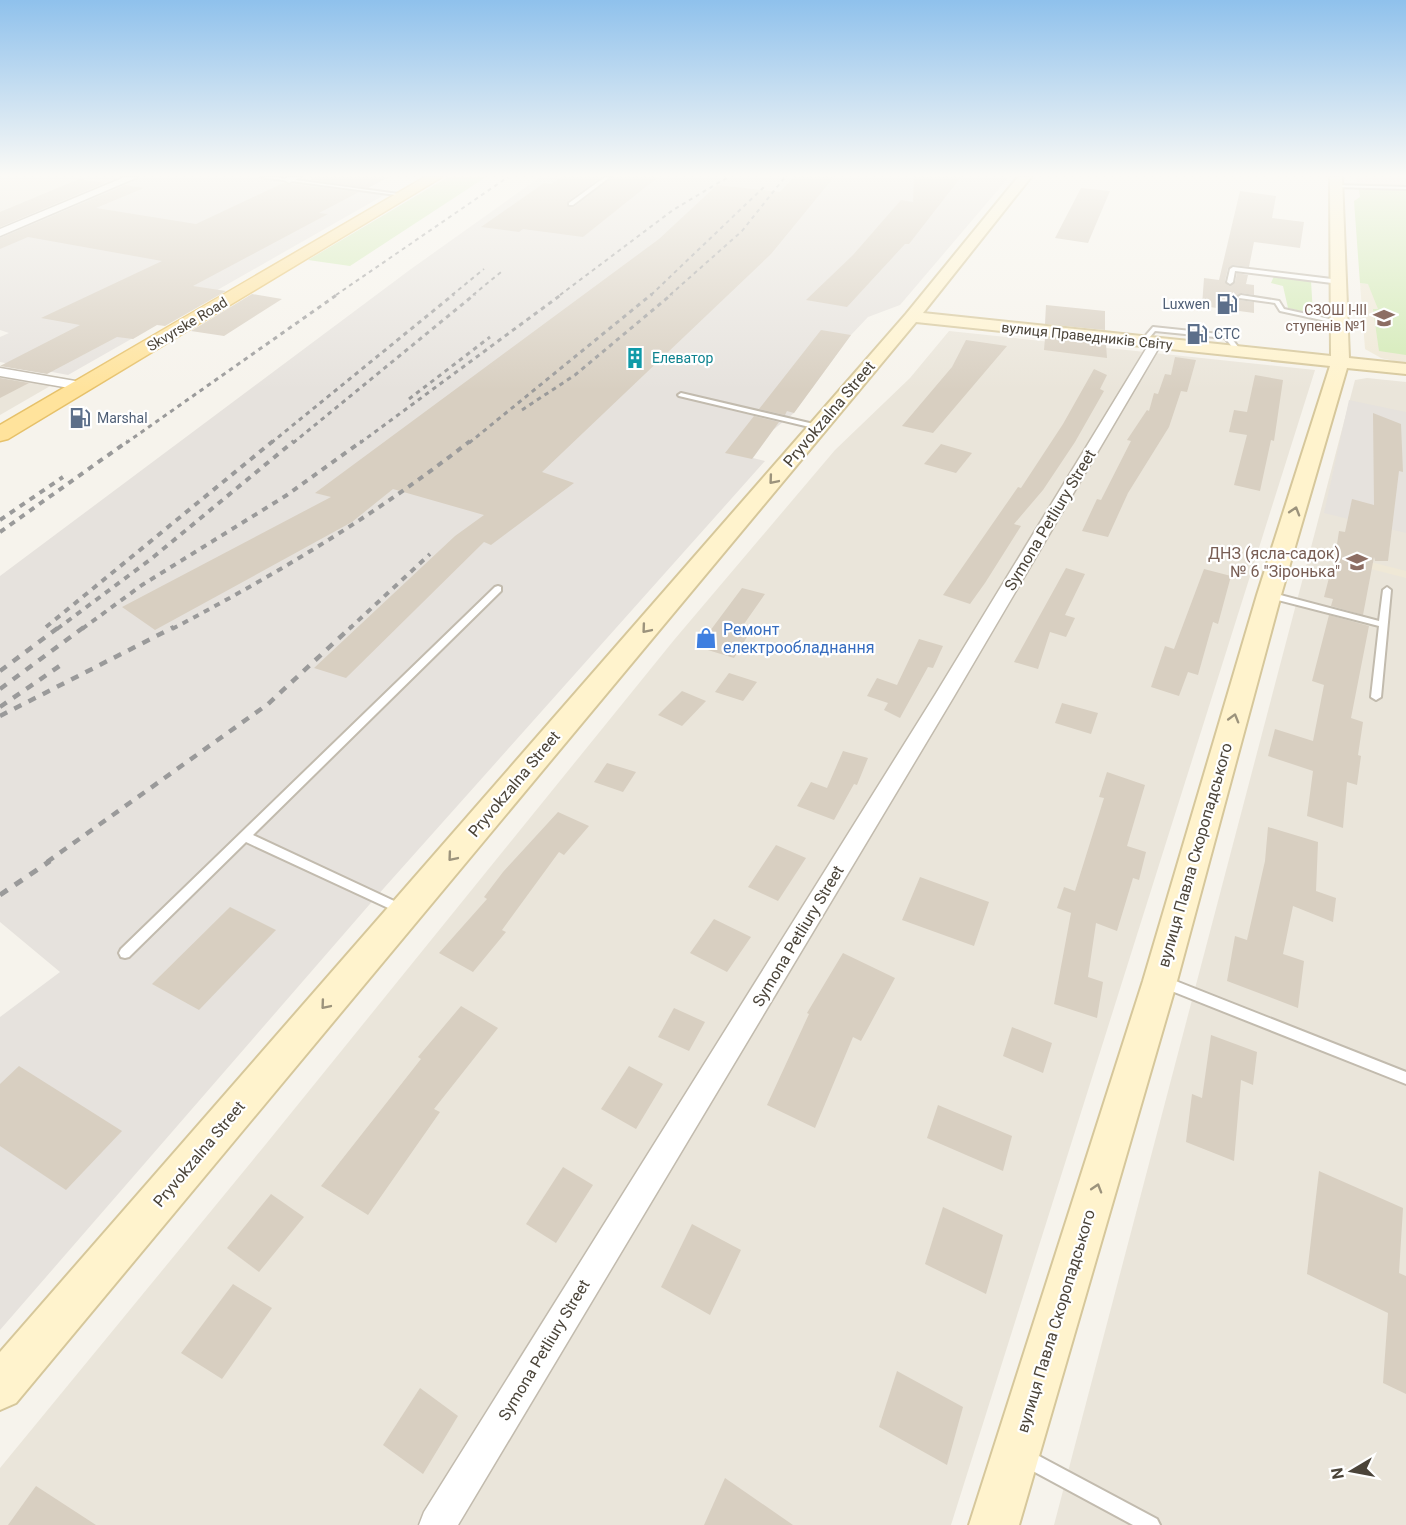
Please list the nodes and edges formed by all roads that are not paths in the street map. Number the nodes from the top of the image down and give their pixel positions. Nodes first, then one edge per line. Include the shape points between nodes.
1 (314, 248) edge
2 (968, 248) edge
3 (1339, 248) edge
4 (1230, 282) dead end
5 (1340, 282) junction
6 (1241, 297) dead end
7 (912, 317) junction
8 (1340, 322) junction
9 (1148, 344) junction
10 (1340, 362) junction
11 (1406, 369) edge
12 (0, 372) edge
13 (81, 386) junction
14 (681, 395) dead end
15 (818, 427) junction
16 (0, 434) edge
17 (498, 589) dead end
18 (1387, 590) dead end
19 (1269, 595) junction
20 (1384, 625) junction
21 (1376, 697) dead end
22 (245, 836) junction
23 (406, 911) junction
24 (124, 953) dead end
25 (1160, 981) junction
26 (1406, 1078) edge
27 (0, 1387) edge
28 (1016, 1453) junction
29 (437, 1525) edge
30 (994, 1525) edge
31 (1151, 1525) edge

1 - 13 main road, Skvyrske Road
2 - 7 street, Pryvokzalna Street
3 - 5 street, вулиця Павла Скоропадського
4 - 5 lane via 1233,269
5 - 8 street, вулиця Павла Скоропадського
6 - 8 lane via 1277,302 1282,310
7 - 9 street, вулиця Праведників Світу
7 - 15 street, Pryvokzalna Street
8 - 10 street, вулиця Павла Скоропадського
9 - 10 street, вулиця Праведників Світу
9 - 29 street, Symona Petliury Street via 944,698
10 - 11 street, вулиця Праведників Світу
19 -> 10 street, вулиця Павла Скоропадського
12 - 13 street
13 - 16 main road, Skvyrske Road
14 - 15 lane
15 -> 23 street, Pryvokzalna Street
17 - 22 lane
18 - 20 lane
19 - 20 lane
25 -> 19 street, вулиця Павла Скоропадського
20 - 21 lane
22 - 23 lane
22 - 24 lane
23 -> 27 street, Pryvokzalna Street
25 - 26 lane
28 -> 25 street, вулиця Павла Скоропадського
28 - 30 street, вулиця Павла Скоропадського
28 - 31 lane

